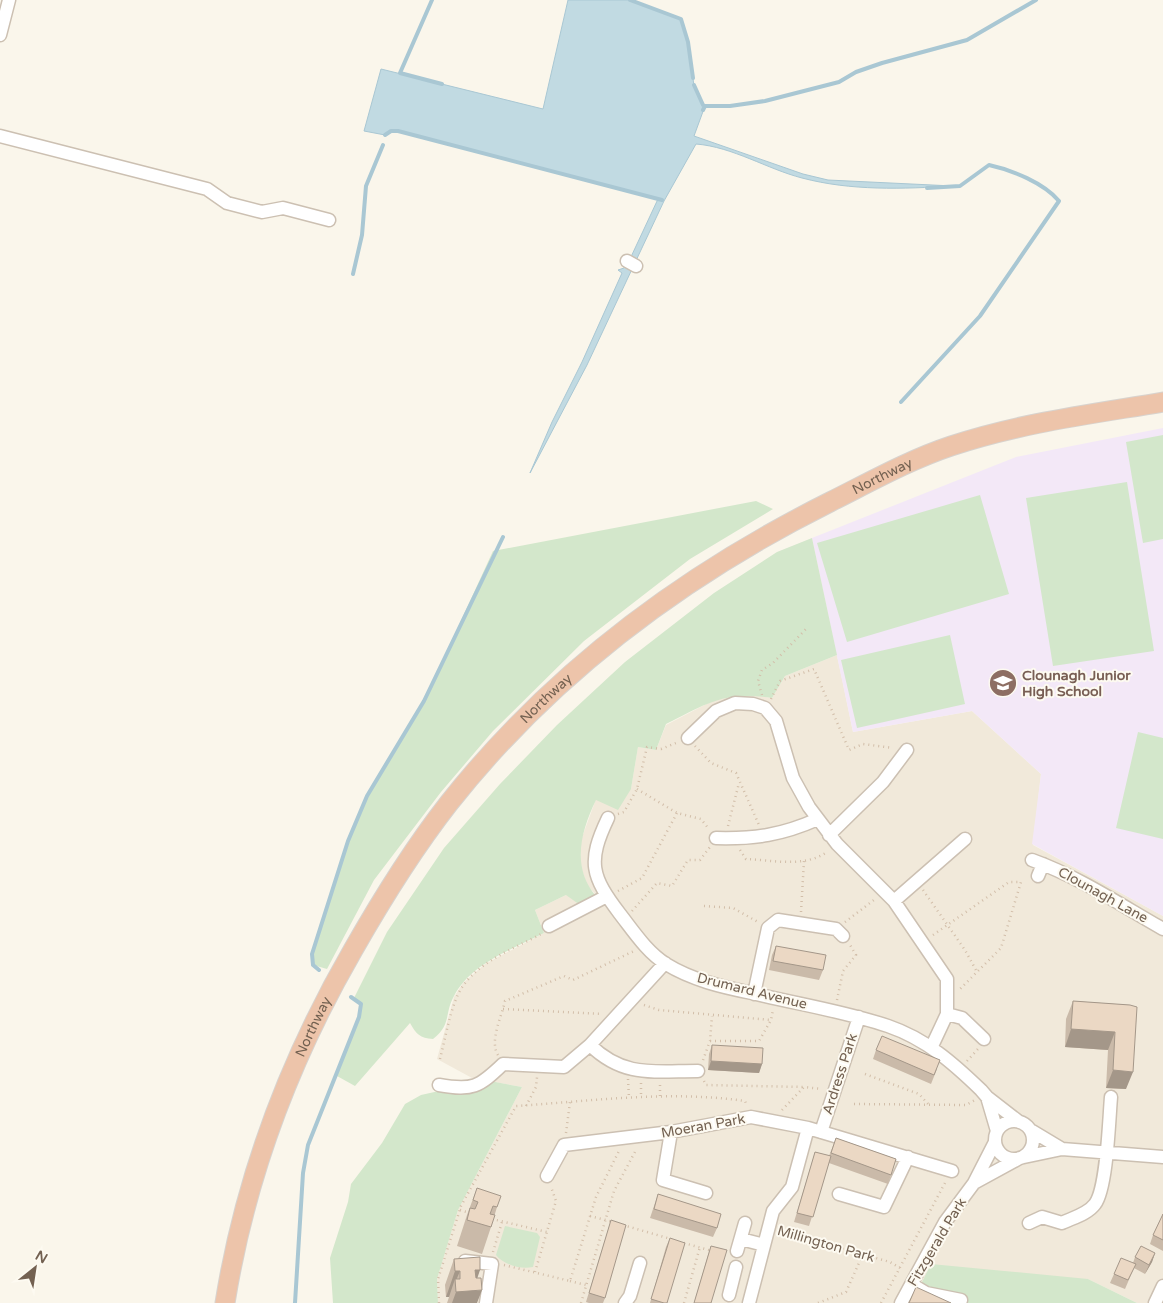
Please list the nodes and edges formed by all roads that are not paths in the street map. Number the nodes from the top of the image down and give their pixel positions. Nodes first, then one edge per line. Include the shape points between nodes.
1 (9, 0) edge
2 (0, 35) edge
3 (0, 136) edge
4 (329, 220) dead end
5 (1163, 402) edge
6 (688, 738) road end
7 (907, 750) road end
8 (608, 818) road end
9 (818, 819) junction
10 (724, 838) road end
11 (965, 838) dead end
12 (833, 839) junction
13 (1038, 876) dead end
14 (606, 896) junction
15 (889, 896) junction
16 (549, 926) road end
17 (1163, 929) edge
18 (840, 933) road end
19 (665, 963) junction
20 (754, 994) junction
21 (947, 1014) junction
22 (859, 1017) junction
23 (984, 1039) road end
24 (590, 1045) junction
25 (932, 1046) junction
26 (698, 1071) road end
27 (439, 1085) dead end
28 (986, 1096) junction
29 (1111, 1097) dead end
30 (1018, 1121) junction
31 (808, 1128) junction
32 (1032, 1131) junction
33 (672, 1132) junction
34 (821, 1132) junction
35 (996, 1136) junction
36 (1062, 1149) junction
37 (1105, 1153) junction
38 (908, 1157) junction
39 (1163, 1157) edge
40 (1021, 1158) junction
41 (949, 1170) road end
42 (547, 1176) road end
43 (974, 1183) junction
44 (706, 1193) dead end
45 (839, 1194) dead end
46 (745, 1223) dead end
47 (1030, 1224) dead end
48 (764, 1245) junction
49 (455, 1260) edge
50 (640, 1263) dead end
51 (736, 1267) dead end
52 (911, 1285) junction
53 (1163, 1286) edge
54 (753, 1289) junction
55 (961, 1300) dead end
56 (225, 1303) edge
57 (486, 1303) edge
58 (626, 1303) edge
59 (749, 1303) edge
60 (901, 1303) edge
61 (1155, 1303) edge

1 - 2 street
3 - 4 street via 207,189 227,203 262,212 283,208
5 - 56 highway, Northway via 1028,424 950,446 911,462 788,523 713,568 625,629 536,706 475,771 422,839 331,988 306,1037 279,1103 241,1222
6 - 9 street via 716,711 734,703 765,708 776,721 793,778
7 - 12 street
8 - 14 street, Drumard Avenue via 598,837 594,868
9 - 10 street via 791,831 764,837
9 - 12 street
11 - 15 street via 917,881
12 - 15 street
13 - 17 street, Clounagh Lane via 1037,862 1094,887
14 - 16 street
14 - 19 street, Drumard Avenue via 644,946
15 - 21 street via 947,979
18 - 20 street via 778,920 768,928
19 - 20 street, Drumard Avenue via 716,985
19 - 24 street
20 - 22 street, Drumard Avenue
21 - 23 street via 962,1018
21 - 25 street
22 - 25 street, Drumard Avenue via 890,1026
22 - 34 street, Ardress Park
24 - 26 street via 602,1057 628,1070
24 - 27 street via 564,1067 503,1064 483,1084 458,1088
25 - 28 street, Drumard Avenue
28 - 30 street, Drumard Avenue
28 - 35 street, Drumard Avenue
29 - 37 street
30 - 32 street
30 - 35 street via 1006,1122
31 - 33 street, Moeran Park via 751,1117
31 - 34 street, Moeran Park
31 - 48 street, Millington Park via 792,1188 773,1211
32 - 36 street
32 - 40 street via 1032,1148
33 - 42 street, Moeran Park via 564,1145
33 - 44 street via 664,1180
34 - 38 street
35 - 40 street via 1000,1153 1005,1157
35 - 43 street, Fitzgerald Park
36 - 37 street
36 - 40 street, Fitzgerald Park
37 - 39 street
37 - 47 street via 1101,1188 1095,1204 1062,1223 1042,1217
38 - 41 street
38 - 45 street via 884,1207
40 - 43 street, Fitzgerald Park
43 - 52 street, Fitzgerald Park via 946,1222
46 - 48 street via 739,1245
48 - 54 street
49 - 57 street via 492,1264
50 - 58 street
51 - 54 street via 730,1289
52 - 55 street
52 - 60 street, Fitzgerald Park
53 - 61 street
54 - 59 street

